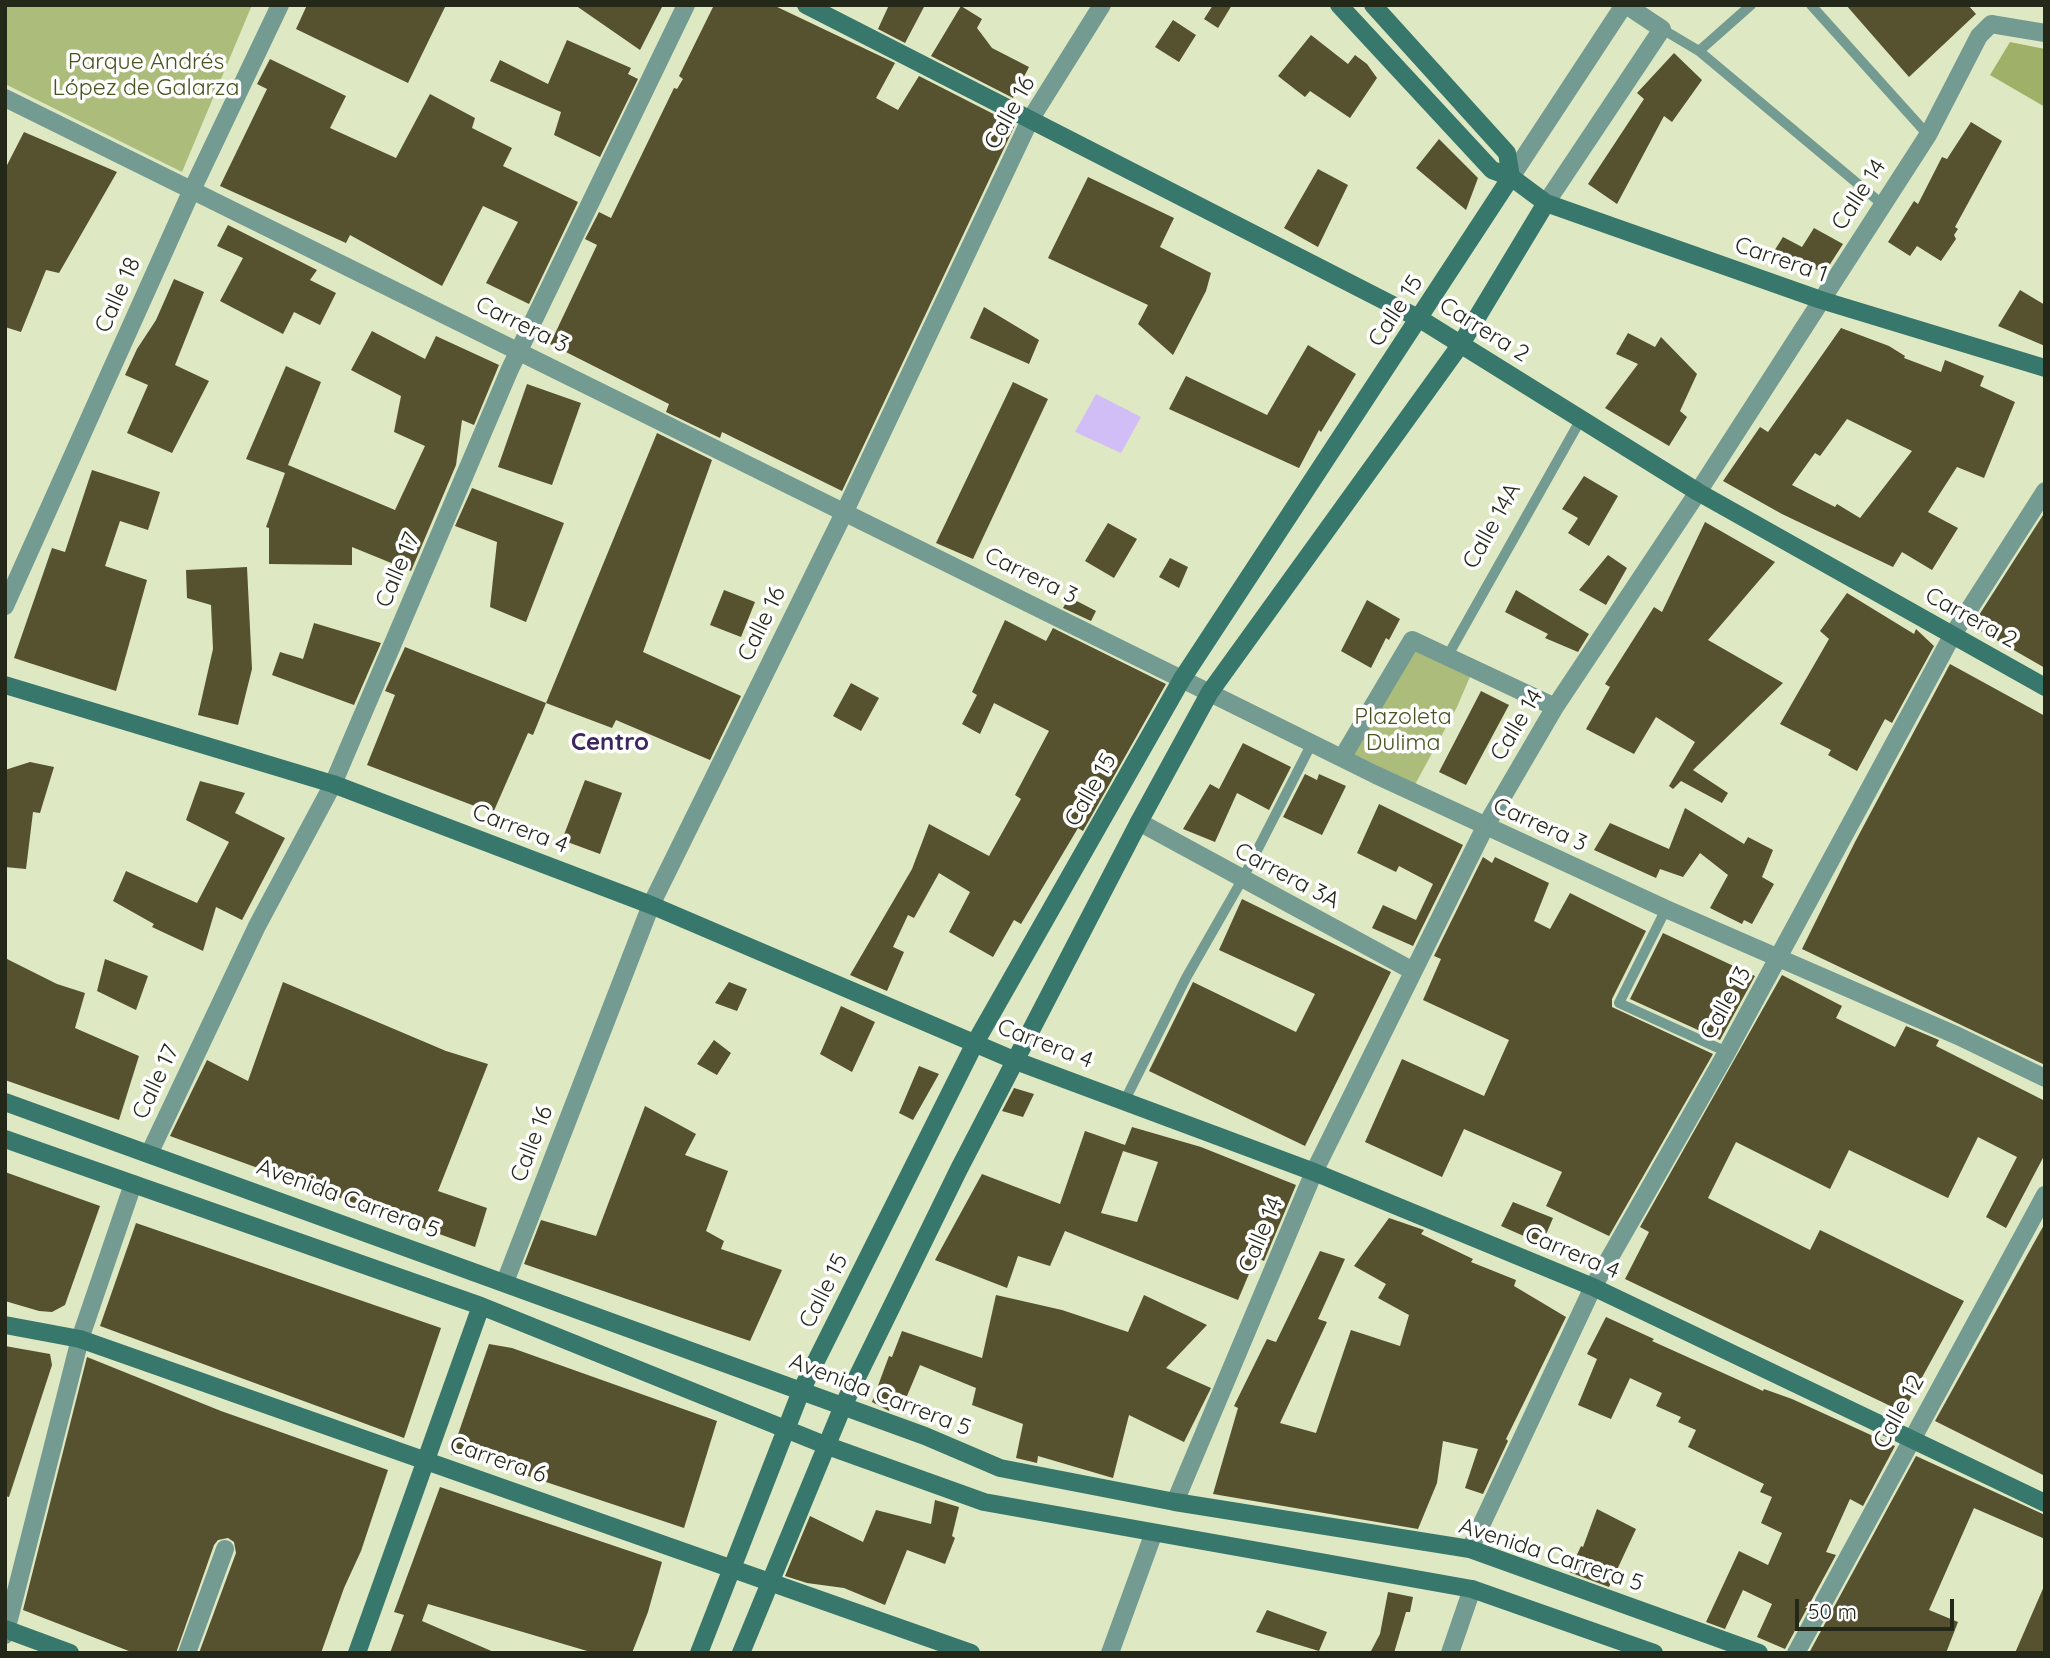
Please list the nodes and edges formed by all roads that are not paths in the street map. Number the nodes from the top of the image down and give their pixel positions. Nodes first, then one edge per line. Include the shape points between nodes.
1 (280, 5) edge
2 (686, 5) edge
3 (806, 5) edge
4 (1102, 5) edge
5 (1339, 5) edge
6 (1373, 5) edge
7 (1625, 5) edge
8 (1751, 5) edge
9 (1811, 5) edge
10 (1662, 29) junction
11 (2045, 33) edge
12 (1699, 51) junction
13 (5, 98) edge
14 (1030, 120) junction
15 (1928, 135) junction
16 (1511, 177) junction
17 (191, 192) junction
18 (1546, 203) junction
19 (1882, 204) junction
20 (1821, 300) junction
21 (1420, 319) junction
22 (1461, 344) junction
23 (520, 351) junction
24 (2045, 369) edge
25 (1581, 419) junction
26 (2045, 491) edge
27 (1698, 492) junction
28 (845, 511) junction
29 (5, 606) edge
30 (1952, 636) junction
31 (1447, 657) junction
32 (1182, 679) junction
33 (5, 685) edge
34 (2045, 687) edge
35 (1210, 692) junction
36 (1555, 707) junction
37 (1312, 743) junction
38 (1342, 758) junction
39 (333, 784) junction
40 (1139, 822) junction
41 (1485, 827) junction
42 (1242, 880) junction
43 (651, 905) junction
44 (1666, 909) junction
45 (1779, 958) junction
46 (1413, 971) junction
47 (975, 1043) junction
48 (1727, 1052) junction
49 (1016, 1062) junction
50 (2045, 1078) edge
51 (1125, 1100) junction
52 (5, 1102) edge
53 (5, 1139) edge
54 (150, 1152) junction
55 (1314, 1172) junction
56 (133, 1184) junction
57 (2045, 1195) edge
58 (505, 1283) junction
59 (1593, 1287) junction
60 (481, 1306) junction
61 (5, 1325) edge
62 (80, 1339) junction
63 (801, 1391) junction
64 (843, 1406) junction
65 (787, 1427) junction
66 (1911, 1441) junction
67 (825, 1445) junction
68 (425, 1460) junction
69 (1175, 1502) junction
70 (2045, 1503) edge
71 (1153, 1535) junction
72 (225, 1549) dead end
73 (1470, 1549) junction
74 (731, 1568) junction
75 (768, 1582) junction
76 (1472, 1589) junction
77 (6, 1631) edge
78 (71, 1653) edge
79 (187, 1653) edge
80 (357, 1653) edge
81 (699, 1653) edge
82 (741, 1653) edge
83 (971, 1653) edge
84 (1110, 1653) edge
85 (1450, 1653) edge
86 (1654, 1653) edge
87 (1759, 1653) edge
88 (1796, 1653) edge

1 - 17 street, Calle 18
2 - 23 street, Calle 17
3 - 14 main road, Carrera 2
4 - 14 street, Calle 16
5 - 16 main road, Carrera 1 via 1492,170
6 - 16 main road via 1507,153
7 - 10 street
7 - 16 street, Calle 15
8 - 12 lane
9 - 15 lane
10 - 12 lane
10 - 18 street
11 - 15 street, Calle 14 via 1991,24 1979,36
12 - 19 lane
13 - 17 street, Carrera 3
14 - 21 main road, Carrera 2
14 - 28 street, Calle 16
15 - 19 street, Calle 14
16 - 18 main road, Carrera 1
16 - 21 main road, Calle 15
17 - 23 street, Carrera 3
17 - 29 street, Calle 18
18 - 20 main road, Carrera 1
18 - 22 main road
19 - 20 street, Calle 14
20 - 24 main road, Carrera 1
20 - 27 street, Calle 14
21 - 22 main road, Carrera 2
21 - 32 main road, Calle 15
22 - 25 main road, Carrera 2
22 - 35 main road
23 - 28 street, Carrera 3
23 - 39 street, Calle 17
25 - 27 main road, Carrera 2
25 - 31 lane, Calle 14A
26 - 30 street, Calle 13
27 - 30 main road, Carrera 2
27 - 36 street, Calle 14
28 - 32 street, Carrera 3
28 - 43 street, Calle 16
30 - 34 main road, Carrera 2
30 - 45 street, Calle 13
31 - 36 street
31 - 38 street via 1412,640
32 - 35 street, Carrera 3
32 - 47 main road, Calle 15
33 - 39 main road, Carrera 4
35 - 37 street, Carrera 3
35 - 40 main road
36 - 41 street, Calle 14
37 - 38 street, Carrera 3
37 - 42 lane
38 - 41 street, Carrera 3
39 - 43 main road, Carrera 4
39 - 54 street, Calle 17 via 257,926
40 - 42 street, Carrera 3A
40 - 49 main road
41 - 44 street, Carrera 3
41 - 46 street, Calle 14
42 - 46 street, Carrera 3A
42 - 51 lane
43 - 47 main road, Carrera 4
43 - 58 street, Calle 16
44 - 45 street, Carrera 3
44 - 48 lane via 1619,1003
45 - 48 street, Calle 13
45 - 50 street, Carrera 3
46 - 55 street, Calle 14
47 - 49 main road, Carrera 4
47 - 63 main road, Calle 15
48 - 59 street, Calle 13
49 - 51 main road, Carrera 4
49 - 64 main road
51 - 55 main road, Carrera 4
52 - 54 main road, Avenida Carrera 5
53 - 56 main road
54 - 58 main road, Avenida Carrera 5
55 - 59 main road, Carrera 4
55 - 69 street, Calle 14
56 - 60 main road
56 - 62 street
57 - 66 street, Calle 12
58 - 63 main road, Avenida Carrera 5
59 - 66 main road, Carrera 4
59 - 73 street, Calle 13
60 - 65 main road
60 - 68 main road
61 - 62 main road, Carrera 6
62 - 68 main road, Carrera 6
62 - 77 street
63 - 64 main road, Avenida Carrera 5
63 - 65 main road, Calle 15
64 - 67 main road
64 - 69 main road, Avenida Carrera 5 via 1000,1468
65 - 67 main road
65 - 74 main road, Calle 15
66 - 70 main road, Carrera 4
66 - 88 street, Calle 12
67 - 71 main road via 984,1502
67 - 75 main road
68 - 74 main road, Carrera 6
68 - 80 main road
69 - 73 main road, Avenida Carrera 5
71 - 76 main road
71 - 84 street
72 - 79 street
73 - 87 main road, Avenida Carrera 5
74 - 75 main road, Carrera 6
74 - 81 main road, Calle 15
75 - 82 main road
75 - 83 main road, Carrera 6
76 - 85 street
76 - 86 main road
77 - 78 main road

